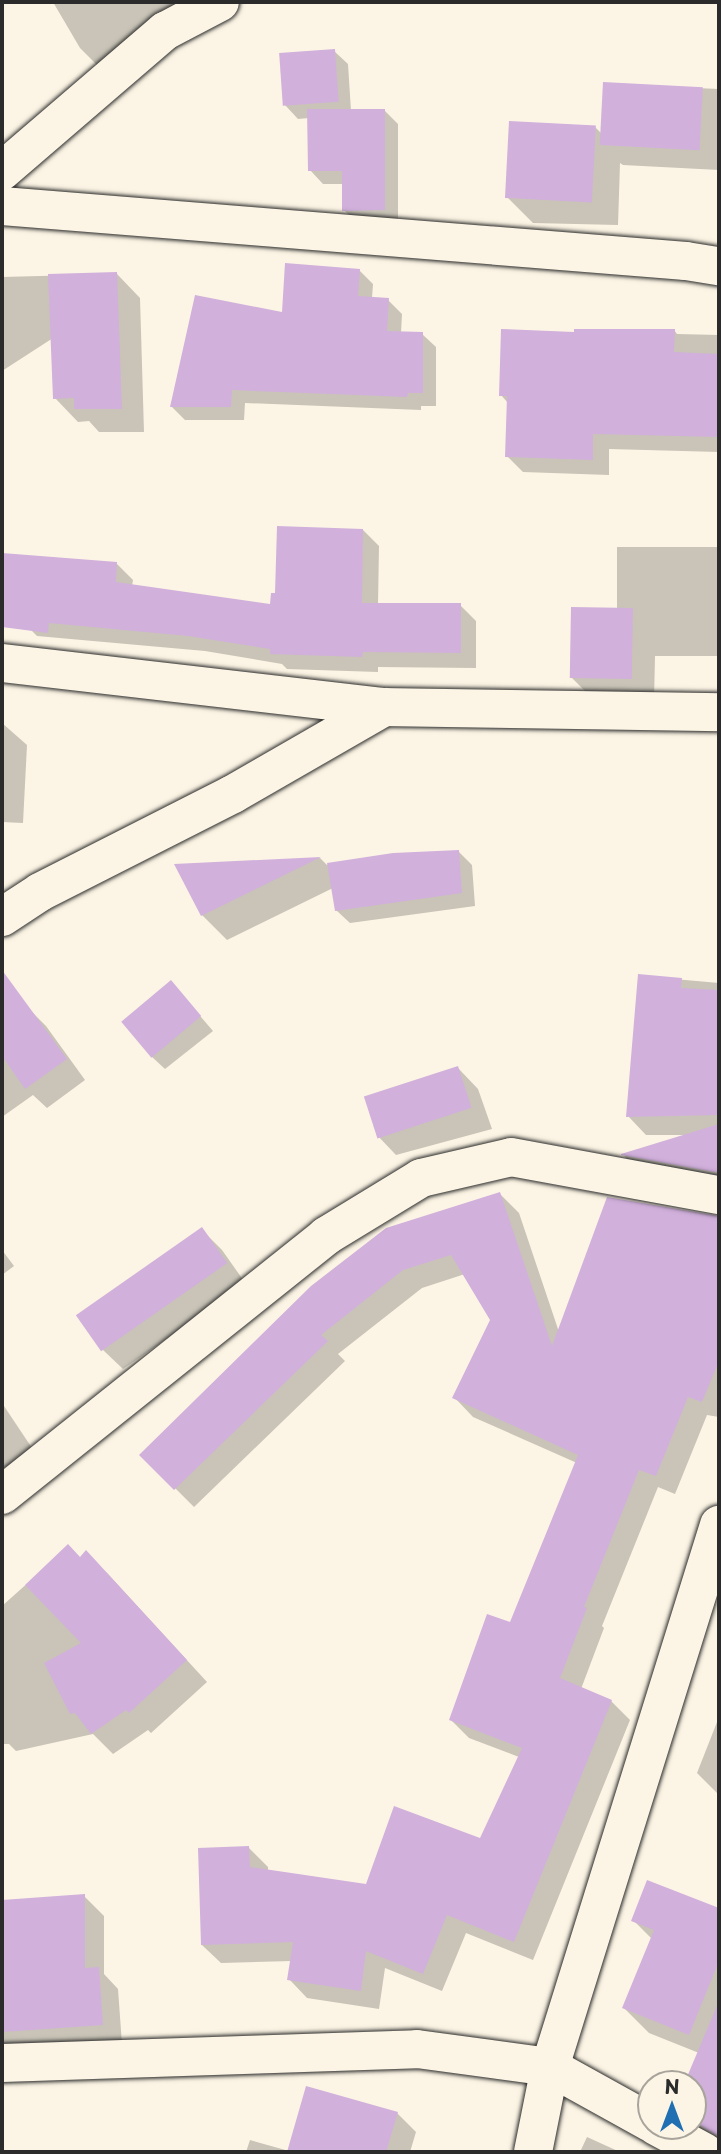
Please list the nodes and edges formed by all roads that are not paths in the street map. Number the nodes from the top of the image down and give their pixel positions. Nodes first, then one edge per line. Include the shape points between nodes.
1 (220, 2) edge
2 (2, 171) edge
3 (2, 206) edge
4 (719, 267) edge
5 (2, 663) edge
6 (384, 707) junction
7 (719, 712) edge
8 (2, 917) edge
9 (719, 1195) edge
10 (2, 1495) edge
11 (719, 1525) edge
12 (2, 2063) edge
13 (550, 2067) junction
14 (637, 2115) edge
15 (682, 2140) edge
16 (533, 2152) edge
17 (704, 2152) edge

1 - 2 street via 165,31
3 - 4 street
5 - 6 street
6 - 7 street
6 - 8 street via 233,794 40,891
9 - 10 street via 511,1157 421,1178 326,1236
11 - 13 street
12 - 13 street via 417,2049
13 - 14 street
13 - 16 street
15 - 17 street

